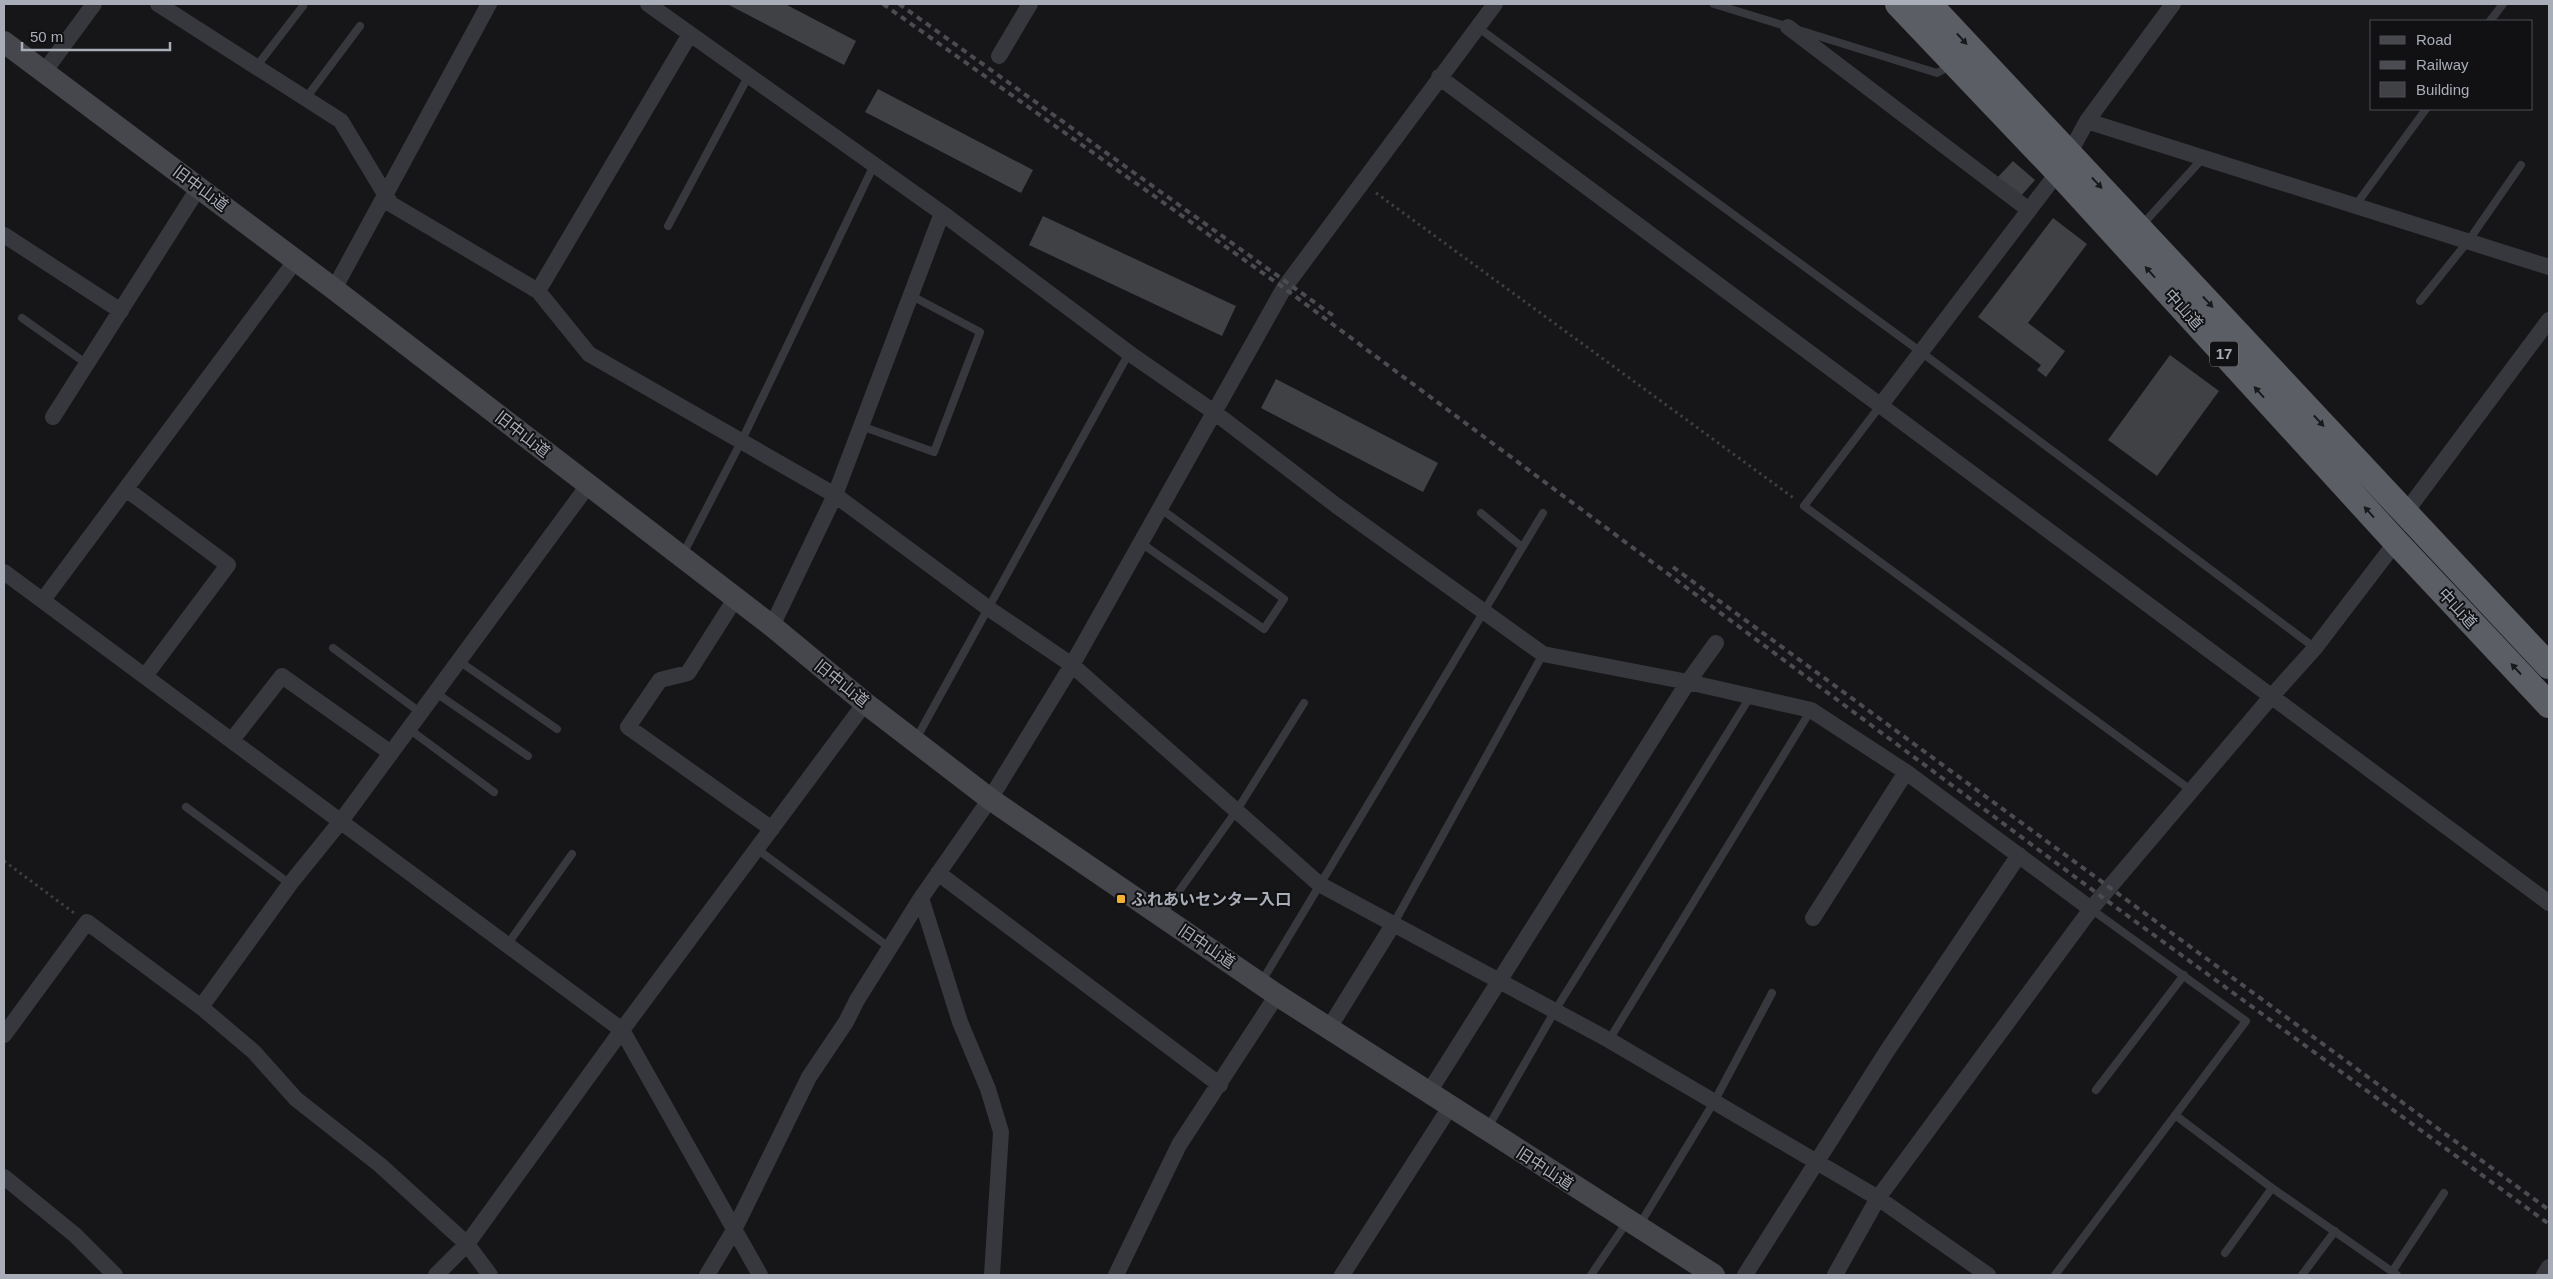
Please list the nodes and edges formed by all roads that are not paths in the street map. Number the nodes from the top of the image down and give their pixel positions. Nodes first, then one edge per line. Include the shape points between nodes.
1 (94, 4) edge
2 (158, 4) edge
3 (489, 4) edge
4 (648, 4) edge
5 (1030, 4) edge
6 (1494, 4) edge
7 (1714, 4) edge
8 (1898, 4) edge
9 (2503, 4) edge
10 (303, 6) dead end
11 (2167, 6) edge
12 (1941, 8) edge
13 (2491, 20) edge
14 (360, 26) dead end
15 (1476, 26) junction
16 (1788, 27) junction
17 (690, 34) junction
18 (4, 42) edge
19 (999, 56) dead end
20 (1954, 63) junction
21 (256, 67) junction
22 (44, 72) junction
23 (749, 76) junction
24 (1439, 77) junction
25 (306, 98) junction
26 (2425, 110) edge
27 (2087, 121) junction
28 (2203, 158) junction
29 (2064, 163) junction
30 (874, 165) junction
31 (2521, 165) dead end
32 (199, 187) junction
33 (385, 194) junction
34 (2355, 206) junction
35 (2029, 210) junction
36 (942, 213) junction
37 (668, 226) dead end
38 (2139, 229) junction
39 (4, 235) edge
40 (2469, 240) junction
41 (296, 260) junction
42 (2549, 267) edge
43 (334, 289) junction
44 (538, 291) junction
45 (910, 295) junction
46 (2420, 301) dead end
47 (121, 310) junction
48 (22, 318) dead end
49 (2549, 320) edge
50 (1921, 352) junction
51 (1129, 353) junction
52 (87, 364) junction
53 (1880, 406) junction
54 (1214, 412) junction
55 (53, 417) dead end
56 (860, 426) junction
57 (741, 442) junction
58 (589, 484) junction
59 (126, 489) junction
60 (835, 495) junction
61 (1160, 509) junction
62 (1481, 513) dead end
63 (1543, 514) dead end
64 (2405, 514) junction
65 (2396, 542) junction
66 (1141, 543) junction
67 (1522, 546) junction
68 (681, 557) junction
69 (4, 572) edge
70 (735, 599) junction
71 (43, 600) junction
72 (988, 608) junction
73 (1484, 612) junction
74 (772, 626) junction
75 (1716, 643) dead end
76 (333, 648) dead end
77 (2316, 648) junction
78 (1543, 654) junction
79 (459, 661) junction
80 (1072, 665) junction
81 (2549, 666) edge
82 (145, 676) junction
83 (1688, 682) junction
84 (436, 693) junction
85 (1750, 697) junction
86 (2271, 697) junction
87 (866, 703) junction
88 (1304, 703) dead end
89 (2549, 705) edge
90 (1811, 710) junction
91 (421, 713) junction
92 (409, 729) junction
93 (557, 729) dead end
94 (232, 740) junction
95 (915, 741) junction
96 (391, 753) junction
97 (528, 756) dead end
98 (1906, 772) junction
99 (2192, 791) junction
100 (494, 792) dead end
101 (990, 799) junction
102 (186, 807) dead end
103 (1237, 810) junction
104 (341, 821) junction
105 (772, 829) junction
106 (757, 849) junction
107 (572, 854) dead end
108 (2019, 855) junction
109 (938, 873) junction
110 (290, 884) junction
111 (1319, 884) junction
112 (922, 898) junction
113 (2549, 903) edge
114 (2091, 909) junction
115 (1162, 916) junction
116 (1813, 918) dead end
117 (1394, 923) junction
118 (508, 945) junction
119 (890, 948) junction
120 (2184, 975) junction
121 (1500, 980) junction
122 (1269, 989) junction
123 (1772, 993) dead end
124 (201, 1007) junction
125 (1556, 1009) junction
126 (1329, 1028) junction
127 (622, 1030) junction
128 (4, 1035) edge
129 (1609, 1040) junction
130 (1220, 1084) junction
131 (2096, 1090) dead end
132 (1429, 1092) junction
133 (1714, 1102) junction
134 (1450, 1107) junction
135 (2175, 1115) junction
136 (1487, 1130) junction
137 (1817, 1162) junction
138 (4, 1177) edge
139 (2272, 1188) junction
140 (2444, 1193) dead end
141 (1878, 1198) junction
142 (1633, 1225) junction
143 (734, 1230) junction
144 (2335, 1231) junction
145 (467, 1244) junction
146 (2225, 1253) dead end
147 (2549, 1268) edge
148 (2394, 1274) edge
149 (114, 1275) edge
150 (436, 1275) edge
151 (490, 1275) edge
152 (707, 1275) edge
153 (760, 1275) edge
154 (992, 1275) edge
155 (1116, 1275) edge
156 (1342, 1275) edge
157 (1591, 1275) edge
158 (1714, 1275) edge
159 (1745, 1275) edge
160 (1835, 1275) edge
161 (1988, 1275) edge
162 (2055, 1275) edge
163 (2302, 1275) edge
164 (2544, 1275) edge

1 - 22 street
2 - 21 street
3 - 33 street
4 - 17 street
5 - 19 street
6 - 15 street
7 - 16 lane
8 - 20 highway, 中山道 / 17
9 - 13 lane
10 - 21 lane
11 - 27 street
12 -> 29 highway, 中山道 / 17
14 - 25 lane
15 - 24 street
15 - 50 lane
16 - 20 lane via 1937,73
16 - 35 street
17 - 23 street
17 - 44 street
18 - 22 main road, 旧中山道
20 - 29 highway, 中山道 / 17
21 - 25 street
22 - 32 main road, 旧中山道
23 - 30 street
23 - 37 lane
24 - 53 street
24 - 54 street via 1284,288
25 - 33 street via 341,121
26 - 34 lane
27 - 28 street
27 - 29 street
28 - 34 street
28 - 38 lane
29 - 35 street
29 -> 38 highway, 中山道 / 17
65 -> 29 highway, 中山道 / 17
30 - 36 street
30 - 57 lane
31 - 40 lane
32 - 41 main road, 旧中山道
32 - 47 street
33 - 43 street
33 - 44 street via 392,204
34 - 40 street
35 - 50 street
36 - 45 street
36 - 51 street
38 -> 64 highway, 中山道 / 17
39 - 47 street
40 - 42 street
40 - 46 lane
41 - 43 main road, 旧中山道
41 - 59 street
43 - 58 main road, 旧中山道
44 - 57 street via 589,354
45 - 56 street
45 - 56 lane via 980,332 934,452
47 - 52 street
48 - 52 lane
49 - 64 street
50 - 53 street
50 - 77 lane
51 - 54 street
51 - 72 lane
52 - 55 street
53 - 86 street
53 - 99 lane via 1804,506
54 - 61 street
54 - 73 street
56 - 60 street
57 - 60 street
57 - 68 lane
58 - 68 main road, 旧中山道
58 - 79 street
59 - 71 street
59 - 82 street via 228,565
60 - 72 street
60 - 74 street
61 - 66 street
61 - 66 lane via 1284,599 1264,629
62 - 67 lane
63 - 67 lane
64 - 81 highway, 中山道 / 17
65 - 77 street
89 -> 65 highway, 中山道 / 17
66 - 80 street
67 - 73 lane
68 - 70 main road, 旧中山道
69 - 71 street
70 - 74 main road, 旧中山道
70 - 105 street via 688,673 660,680 628,727
71 - 82 street
72 - 80 street
72 - 95 lane
73 - 78 street
73 - 111 lane
74 - 87 main road, 旧中山道
75 - 83 street
76 - 91 lane
77 - 86 street
78 - 83 street
78 - 117 lane
79 - 84 street
79 - 93 lane
80 - 101 street
80 - 103 street
82 - 94 street
83 - 85 street
83 - 121 street
84 - 91 street
84 - 97 lane
85 - 90 street
85 - 125 lane
86 - 99 street
86 - 113 street
87 - 95 main road, 旧中山道
87 - 105 street
88 - 103 lane
90 - 98 street
90 - 129 lane
91 - 92 street
92 - 96 street
92 - 100 lane
94 - 96 street via 282,676
94 - 104 street
95 - 101 main road, 旧中山道
96 - 104 street
98 - 108 street
98 - 116 street
99 - 114 street
101 - 109 street
101 - 115 main road, 旧中山道
102 - 110 lane
103 - 111 street
103 - 115 lane
104 - 110 street
104 - 118 street
105 - 106 street
106 - 119 lane
106 - 127 street
107 - 118 lane
108 - 114 street
108 - 137 street via 1887,1051
109 - 112 street
109 - 130 street
110 - 124 street
111 - 117 street
111 - 122 lane
112 - 119 street
112 - 154 street via 960,1022 988,1089 1001,1132
114 - 120 lane
114 - 141 street
115 - 122 main road, 旧中山道
117 - 121 street
117 - 126 street
118 - 127 street
119 - 143 street via 809,1077
120 - 131 lane
120 - 135 lane via 2246,1022
121 - 125 street
121 - 132 street
122 - 126 main road, 旧中山道
122 - 130 street
123 - 133 lane
124 - 128 street via 87,922
124 - 145 street via 254,1052 296,1099 380,1165
125 - 129 street
125 - 136 lane
126 - 132 main road, 旧中山道
127 - 143 street
127 - 145 street
129 - 133 street
130 - 155 street via 1179,1145
132 - 134 main road, 旧中山道
133 - 137 street
133 - 142 lane
134 - 136 main road, 旧中山道
134 - 156 street
135 - 139 lane
135 - 162 lane
136 - 142 main road, 旧中山道
137 - 141 street
137 - 159 street
138 - 149 street via 75,1235
139 - 144 lane
139 - 146 lane
140 - 148 lane
141 - 160 street
141 - 161 street
142 - 157 lane
142 - 158 main road, 旧中山道
143 - 152 street
143 - 153 street
144 - 148 lane
144 - 163 lane
145 - 150 street
145 - 151 street
147 - 164 street

